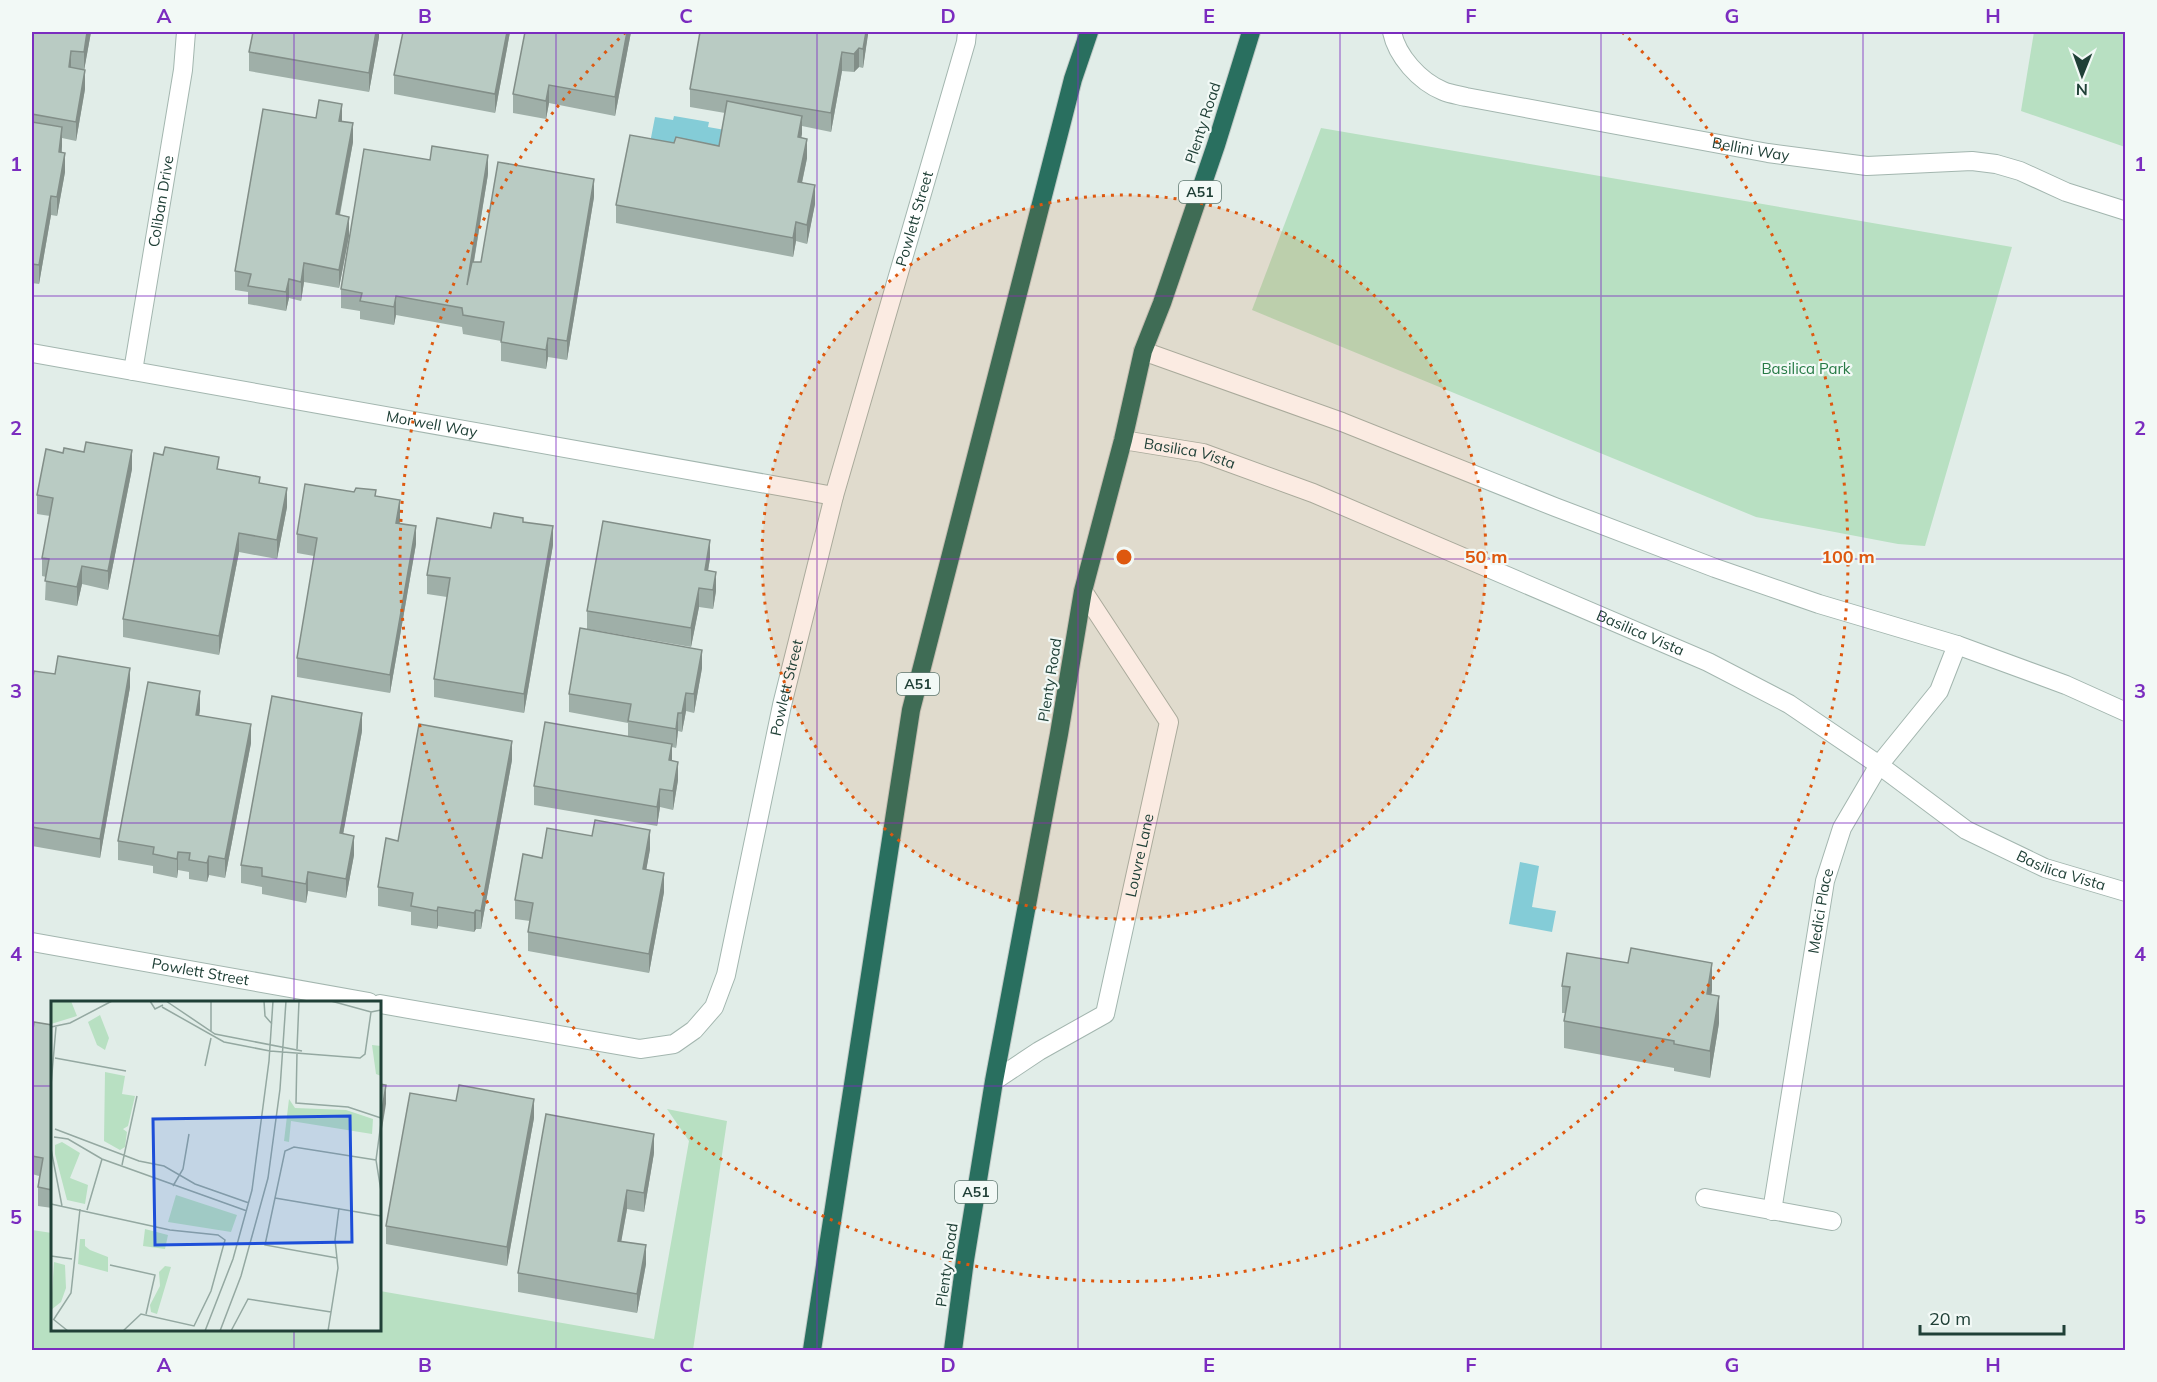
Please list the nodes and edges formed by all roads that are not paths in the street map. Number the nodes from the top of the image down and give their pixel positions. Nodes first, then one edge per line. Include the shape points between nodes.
1 (186, 32) edge
2 (967, 32) edge
3 (1089, 32) edge
4 (1251, 32) edge
5 (1394, 37) edge
6 (2126, 211) edge
7 (1143, 351) junction
8 (32, 353) edge
9 (133, 371) junction
10 (1122, 440) junction
11 (834, 496) junction
12 (1083, 591) junction
13 (1957, 645) junction
14 (2126, 712) edge
15 (1879, 765) junction
16 (2126, 892) edge
17 (32, 942) edge
18 (363, 1001) edge
19 (381, 1004) edge
20 (994, 1081) junction
21 (1706, 1198) dead end
22 (1772, 1211) junction
23 (1832, 1221) dead end
24 (812, 1350) edge
25 (953, 1350) edge

1 - 9 street, Coliban Drive
2 - 11 street, Powlett Street
3 - 24 highway, A51 via 1070,90 911,710
4 - 7 highway, Plenty Road / A51 via 1216,145
5 - 6 street, Bellini Way via 1406,60 1422,78 1442,91 1466,97 1768,153 1867,166 1972,161 1996,164
7 - 10 highway, Plenty Road / A51
7 - 13 street via 1342,422 1714,568 1846,613
8 - 9 street, Morwell Way
9 - 11 street, Morwell Way
10 - 12 highway, Plenty Road / A51
10 - 15 street, Basilica Vista via 1203,453 1313,493 1708,662 1789,704
11 - 19 street, Powlett Street via 782,705 726,975 714,1007 694,1030 674,1044 640,1050
12 - 20 highway, Plenty Road / A51
12 - 20 street, Louvre Lane via 1169,722 1106,1014
13 - 14 street
13 - 15 street, Medici Place via 1939,692
15 - 16 street, Basilica Vista via 1966,830 2045,868
15 - 22 street, Medici Place via 1842,828 1825,881
17 - 18 street, Powlett Street
20 - 25 highway, Plenty Road / A51
21 - 22 street
22 - 23 street

